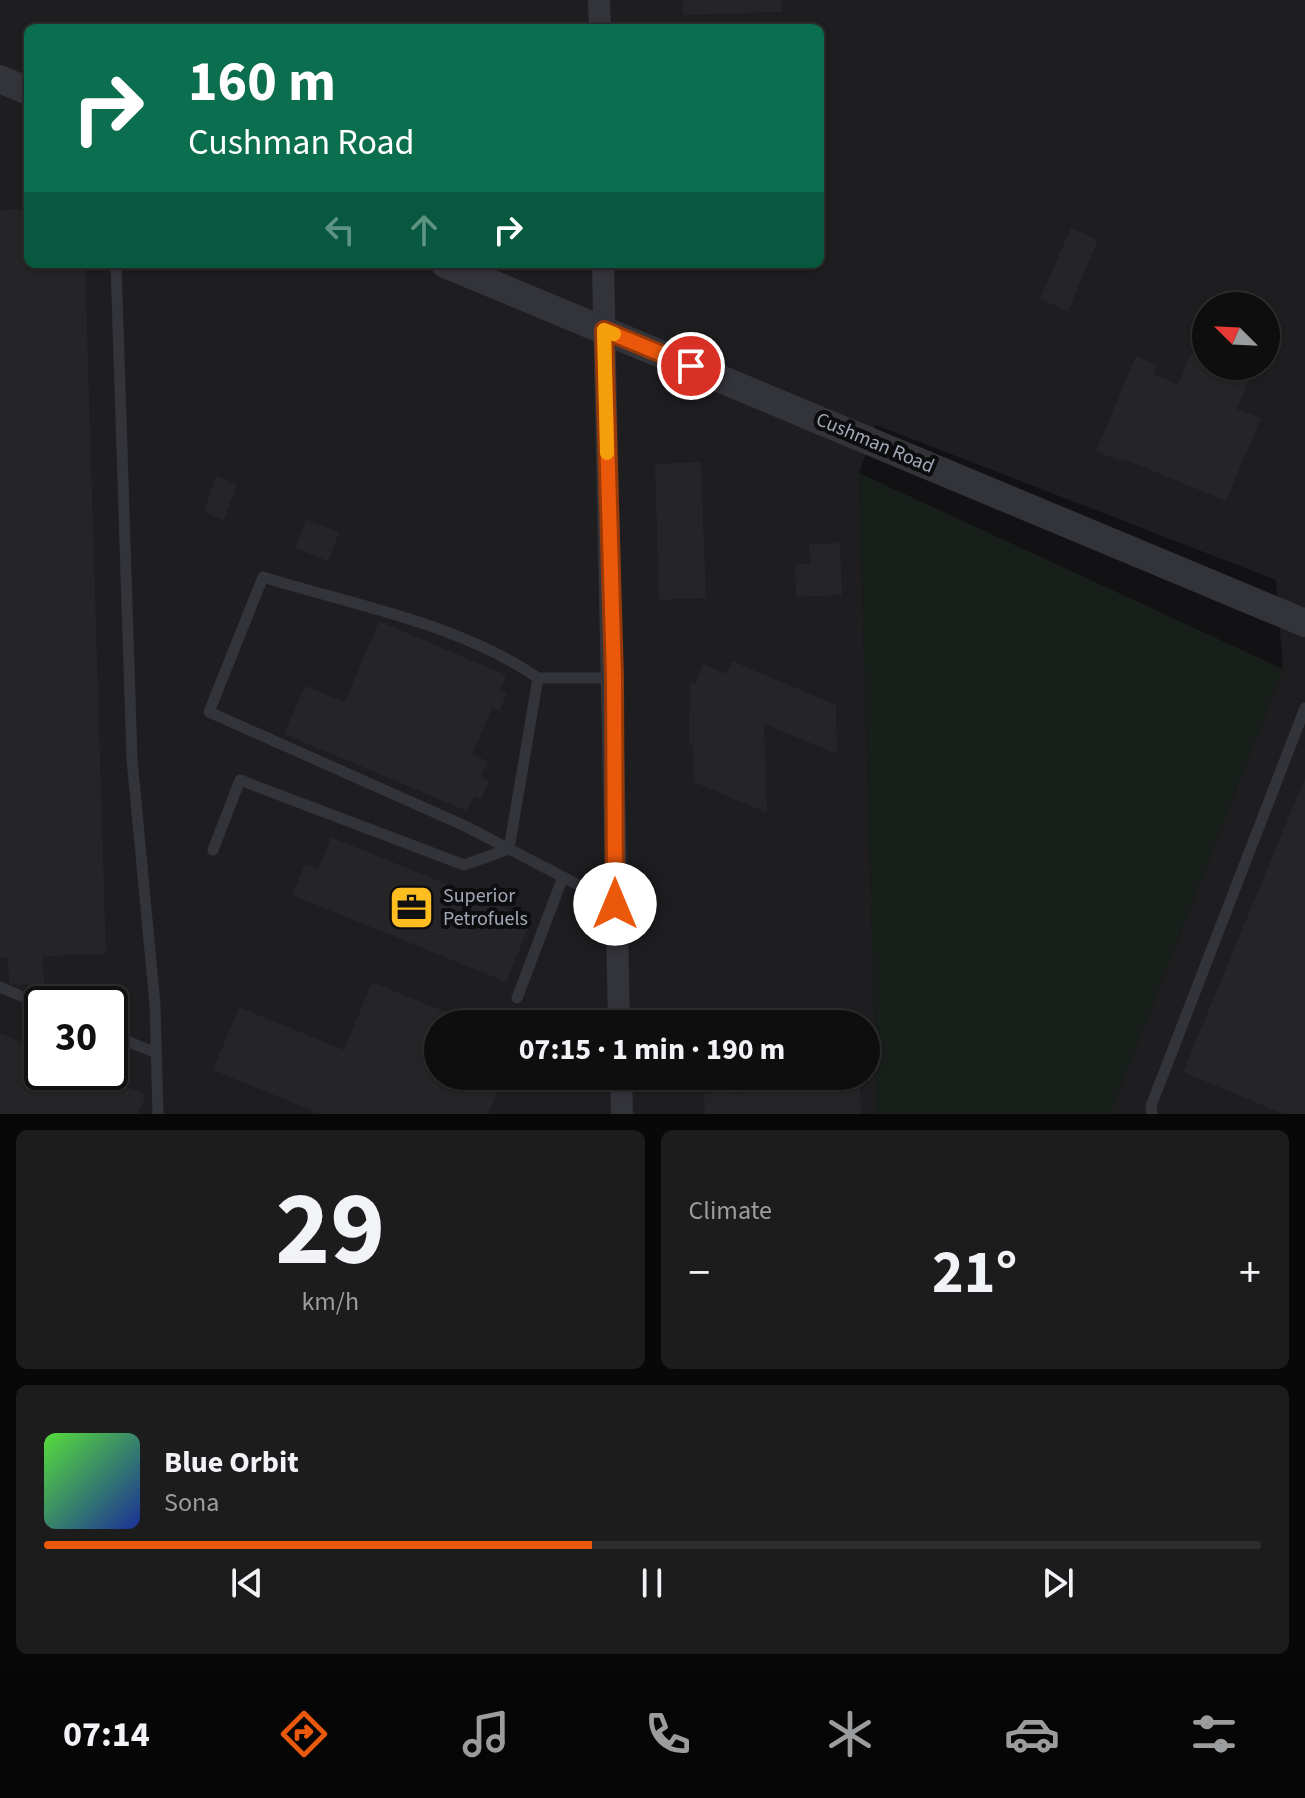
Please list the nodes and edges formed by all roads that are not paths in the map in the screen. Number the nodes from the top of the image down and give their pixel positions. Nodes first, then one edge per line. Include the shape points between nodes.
1 (599, 0) edge
2 (600, 24) edge
3 (0, 79) edge
4 (24, 89) edge
5 (116, 268) edge
6 (455, 268) edge
7 (603, 268) edge
8 (604, 330) junction
9 (1305, 623) edge
10 (538, 678) junction
11 (614, 678) junction
12 (1305, 708) edge
13 (509, 849) junction
14 (213, 850) dead end
15 (563, 877) junction
16 (615, 904) junction
17 (0, 987) edge
18 (24, 997) edge
19 (517, 998) dead end
20 (619, 1010) edge
21 (128, 1041) edge
22 (156, 1053) junction
23 (621, 1090) edge
24 (158, 1114) edge
25 (622, 1114) edge
26 (1152, 1114) edge

1 - 2 street
3 - 4 street
5 - 22 lane via 132,759
6 - 8 street, Cushman Road
7 - 8 street
8 - 9 street, Cushman Road
8 - 11 street
10 - 11 lane
10 - 13 lane
10 - 13 lane via 515,661 401,614 368,610 263,577 209,712
11 - 16 street
12 - 26 lane
13 - 14 lane via 464,865 240,780
13 - 15 lane
15 - 16 lane
15 - 19 lane
16 - 20 street
17 - 18 lane
21 - 22 lane
22 - 24 lane
23 - 25 street

